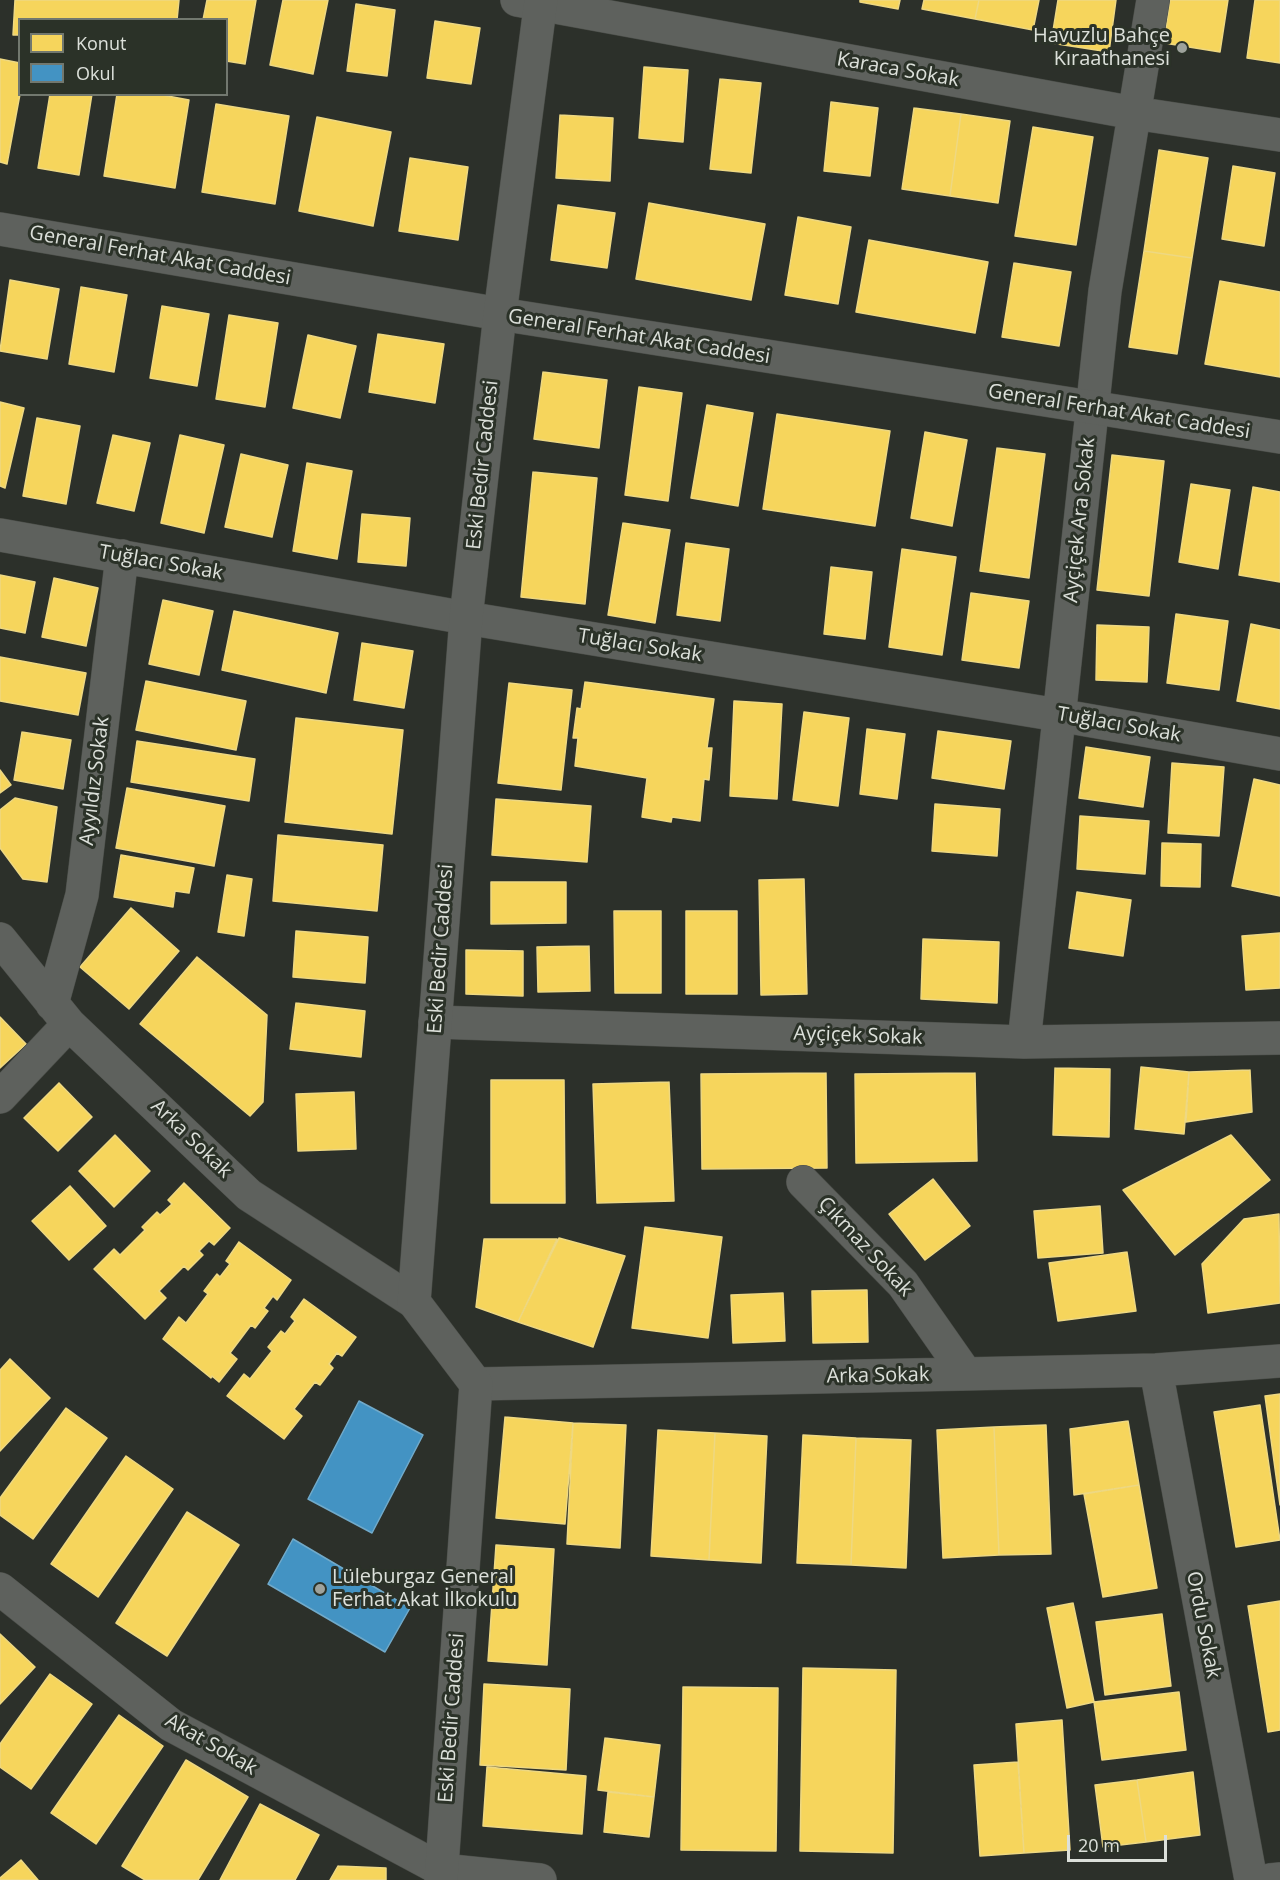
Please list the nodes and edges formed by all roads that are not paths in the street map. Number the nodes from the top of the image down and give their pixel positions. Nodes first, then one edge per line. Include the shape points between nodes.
1 (1153, 0) edge
2 (533, 1) edge
3 (1134, 113) junction
4 (1280, 135) edge
5 (0, 229) edge
6 (500, 314) junction
7 (1092, 408) junction
8 (1280, 437) edge
9 (0, 535) edge
10 (122, 556) junction
11 (466, 618) junction
12 (1058, 714) junction
13 (1280, 754) edge
14 (0, 939) edge
15 (61, 1014) junction
16 (435, 1022) junction
17 (1280, 1038) edge
18 (1024, 1042) junction
19 (0, 1096) edge
20 (803, 1182) dead end
21 (414, 1302) junction
22 (1280, 1362) edge
23 (1156, 1370) junction
24 (966, 1374) junction
25 (476, 1384) junction
26 (0, 1589) edge
27 (441, 1875) edge
28 (1280, 1878) edge
29 (540, 1880) edge
30 (1251, 1880) edge
31 (1270, 1880) edge

1 - 3 street, Ayçiçek Ara Sokak
2 - 3 street, Karaca Sokak
2 - 6 street, Eski Bedir Caddesi
3 - 4 street, Karaca Sokak
3 - 7 street, Ayçiçek Ara Sokak via 1105,291
5 - 6 street, General Ferhat Akat Caddesi
6 - 7 street, General Ferhat Akat Caddesi
6 - 11 street, Eski Bedir Caddesi
7 - 8 street, General Ferhat Akat Caddesi
7 - 12 street, Ayçiçek Ara Sokak
9 - 10 street, Tuğlacı Sokak
10 - 11 street, Tuğlacı Sokak
10 - 15 street, Ayyıldız Sokak via 82,895
11 - 12 street, Tuğlacı Sokak
11 - 16 street, Eski Bedir Caddesi
12 - 13 street, Tuğlacı Sokak
12 - 18 street, Ayçiçek Ara Sokak
14 - 15 street, Arka Sokak
15 - 19 street
15 - 21 street, Arka Sokak via 249,1195
16 - 18 street, Ayçiçek Sokak
16 - 21 street, Eski Bedir Caddesi
17 - 18 street, Ayçiçek Sokak
20 - 24 street, Çıkmaz Sokak via 903,1284
21 - 25 street
22 - 23 street, Arka Sokak
23 - 24 street, Arka Sokak
23 - 30 street, Ordu Sokak
24 - 25 street, Arka Sokak
25 - 27 street, Eski Bedir Caddesi
26 - 27 street, Akat Sokak via 171,1725
27 - 29 street
28 - 31 street

